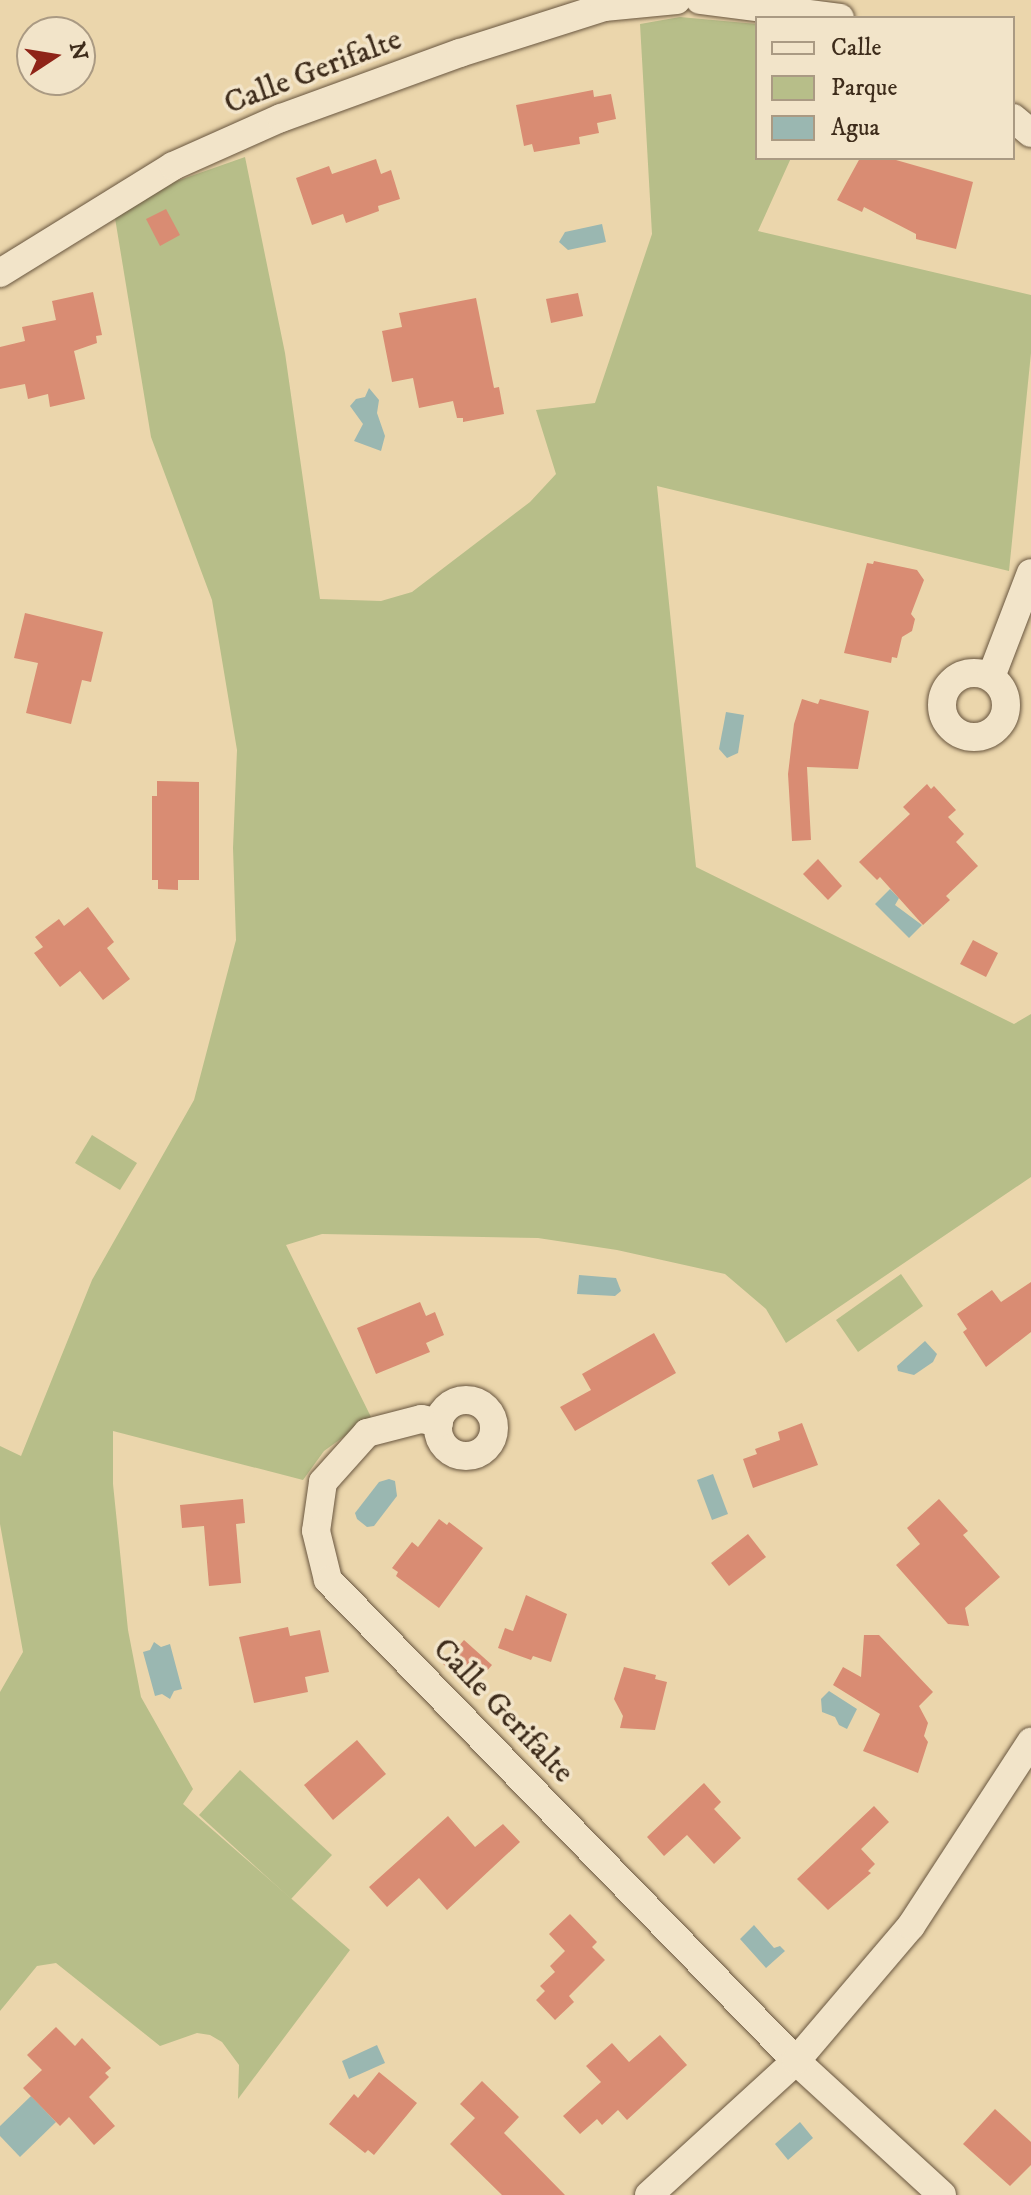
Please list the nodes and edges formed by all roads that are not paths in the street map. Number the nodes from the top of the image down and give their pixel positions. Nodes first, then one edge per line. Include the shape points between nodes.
1 (677, 0) edge
2 (700, 0) edge
3 (824, 16) edge
4 (1015, 120) edge
5 (1031, 133) edge
6 (0, 273) edge
7 (1031, 573) edge
8 (991, 677) dead end
9 (439, 1423) dead end
10 (1031, 1742) edge
11 (796, 2061) junction
12 (649, 2195) edge
13 (942, 2195) edge

1 - 6 street, Calle Gerifalte via 604,7 281,118 173,166
2 - 3 street
4 - 5 street
7 - 8 street
9 - 11 street, Calle Gerifalte via 421,1419 367,1433 323,1482 316,1531 328,1580
10 - 11 street via 911,1926
11 - 12 street
11 - 13 street, Calle Gerifalte

